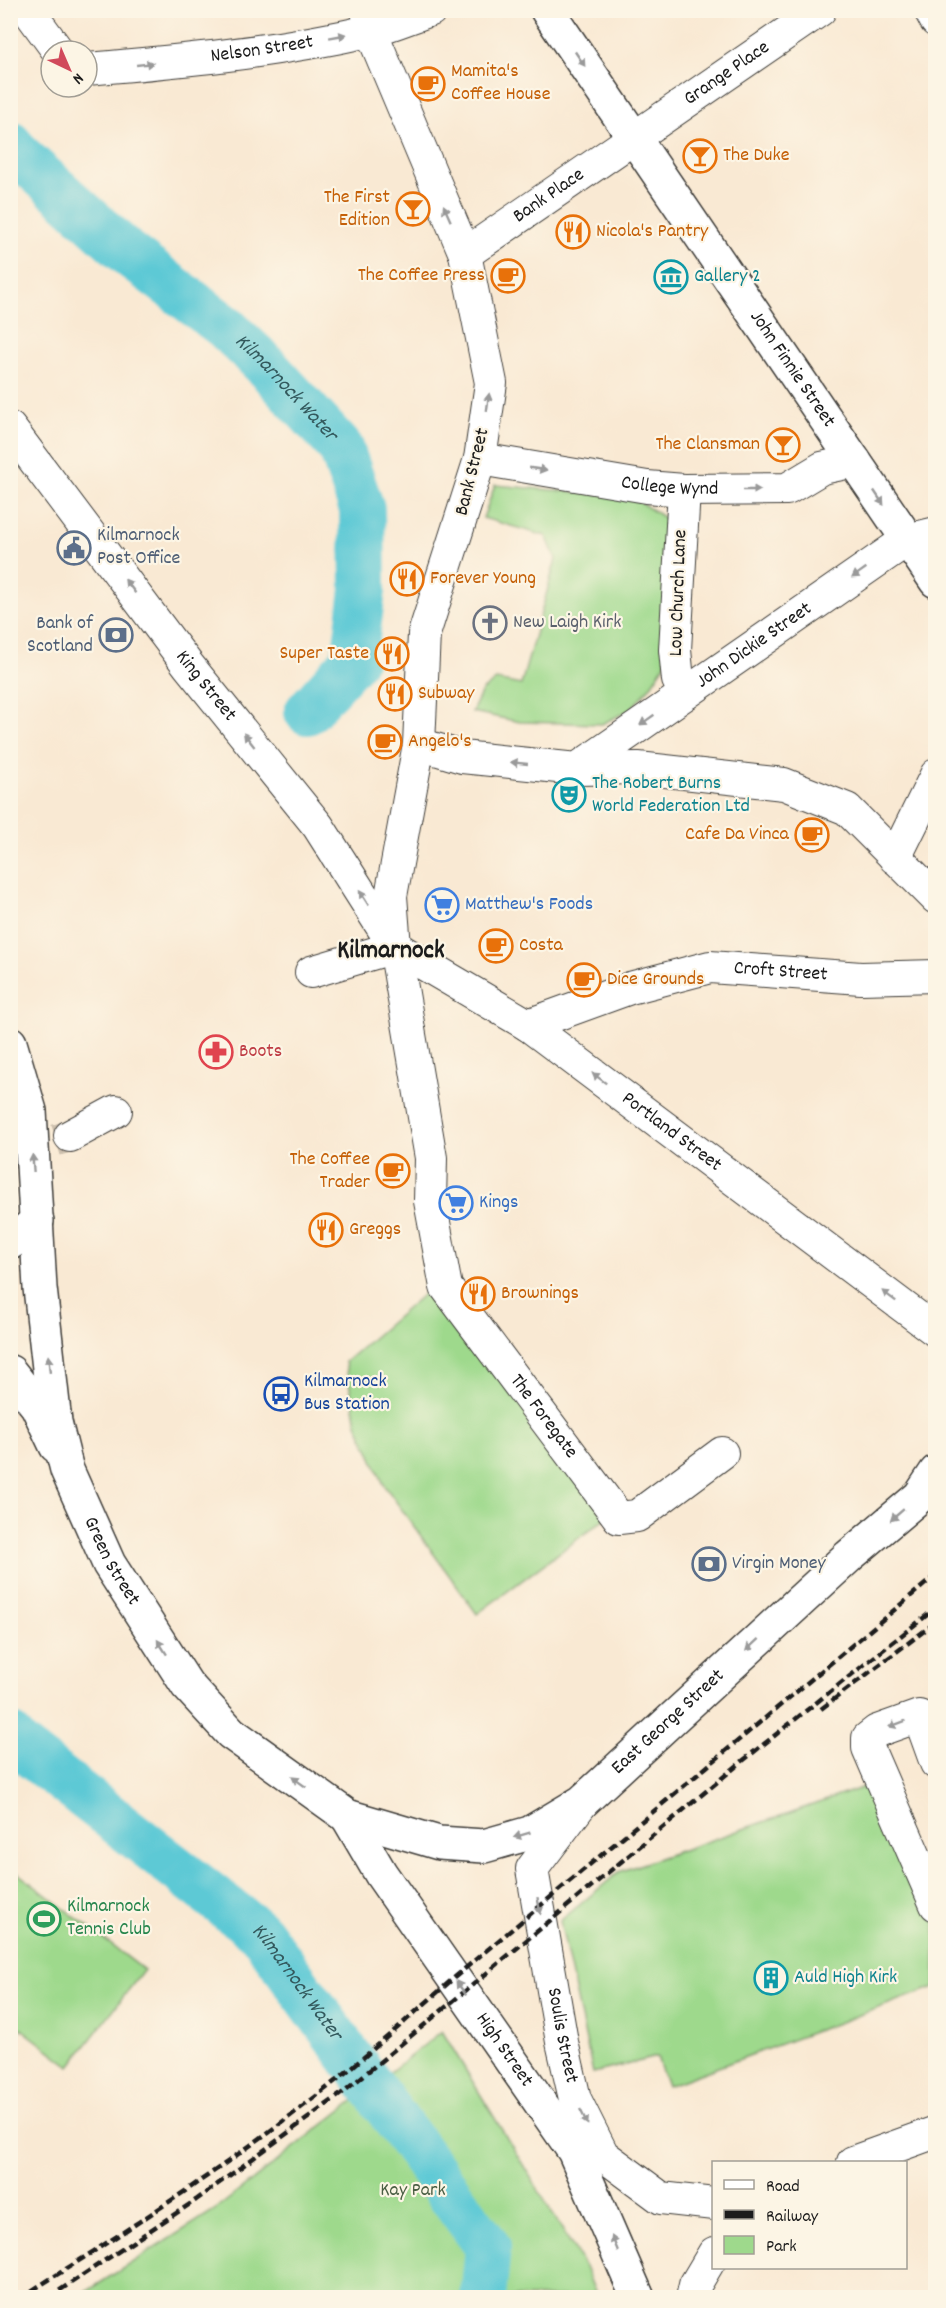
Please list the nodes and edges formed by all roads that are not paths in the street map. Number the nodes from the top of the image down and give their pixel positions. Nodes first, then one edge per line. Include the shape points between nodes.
1 (28, 10) edge
2 (431, 10) edge
3 (547, 10) edge
4 (820, 10) edge
5 (930, 10) edge
6 (369, 21) edge
7 (936, 21) edge
8 (49, 39) edge
9 (99, 68) edge
10 (633, 136) junction
11 (465, 254) junction
12 (10, 428) edge
13 (480, 459) junction
14 (855, 461) junction
15 (684, 490) junction
16 (921, 536) edge
17 (936, 581) edge
18 (686, 693) junction
19 (419, 744) junction
20 (577, 769) junction
21 (936, 775) edge
22 (895, 858) junction
23 (936, 898) edge
24 (395, 947) junction
25 (311, 972) dead end
26 (936, 976) edge
27 (528, 1025) junction
28 (10, 1043) edge
29 (116, 1112) dead end
30 (70, 1136) tunnel mouth
31 (430, 1201) joint
32 (37, 1221) junction
33 (10, 1243) edge
34 (936, 1331) edge
35 (10, 1372) edge
36 (722, 1454) dead end
37 (67, 1470) junction
38 (936, 1472) edge
39 (936, 1763) edge
40 (582, 1802) junction
41 (346, 1816) junction
42 (936, 1905) edge
43 (936, 2132) edge
44 (858, 2161) edge
45 (712, 2204) edge
46 (712, 2256) edge
47 (638, 2298) edge
48 (692, 2298) edge

1 - 8 street
2 - 6 street, Nelson Street
3 -> 10 main road, John Finnie Street
4 - 10 street, Grange Place
5 - 7 street
9 -> 6 street, Nelson Street via 208,58
11 -> 6 street, Bank Street
10 - 11 street, Bank Place
10 - 14 main road, John Finnie Street
13 -> 11 street, Bank Street via 491,383
24 -> 12 street, King Street via 318,826 188,665
13 -> 15 street, College Wynd
13 - 19 street, Bank Street via 424,634
15 -> 14 street, College Wynd via 787,489 822,468
14 -> 16 main road, John Finnie Street
15 - 18 street, Low Church Lane via 675,650 678,680
16 - 17 main road, John Finnie Street
16 -> 18 street, John Dickie Street
18 -> 20 street, John Dickie Street
20 -> 19 street via 462,756
19 - 24 street, Bank Street via 391,896
20 - 22 street via 638,768 784,784 847,809
21 - 22 street
22 - 23 street
24 - 25 street
24 - 27 street, Portland Street
24 - 31 street, Bank Street via 431,1158
26 - 27 street, Croft Street via 861,978 710,967 630,988
34 -> 27 street, Portland Street
32 -> 28 main road, Green Street via 30,1111
29 - 30 street
31 - 36 street, The Foregate via 446,1287 619,1518 636,1516
32 - 33 main road
37 -> 32 main road, Green Street via 55,1422
35 - 37 main road via 37,1406
41 -> 37 main road, Green Street via 231,1733 187,1685 109,1564
38 -> 40 main road, East George Street via 920,1496 849,1556
39 -> 42 street via 919,1716 868,1738 868,1748
40 -> 41 main road, East George Street via 530,1833 484,1846 439,1843
40 -> 45 street, Soulis Street via 532,1869 561,2042 575,2099 603,2156 661,2198
47 -> 41 main road, High Street via 574,2151 381,1874
43 - 44 street
46 - 48 street

